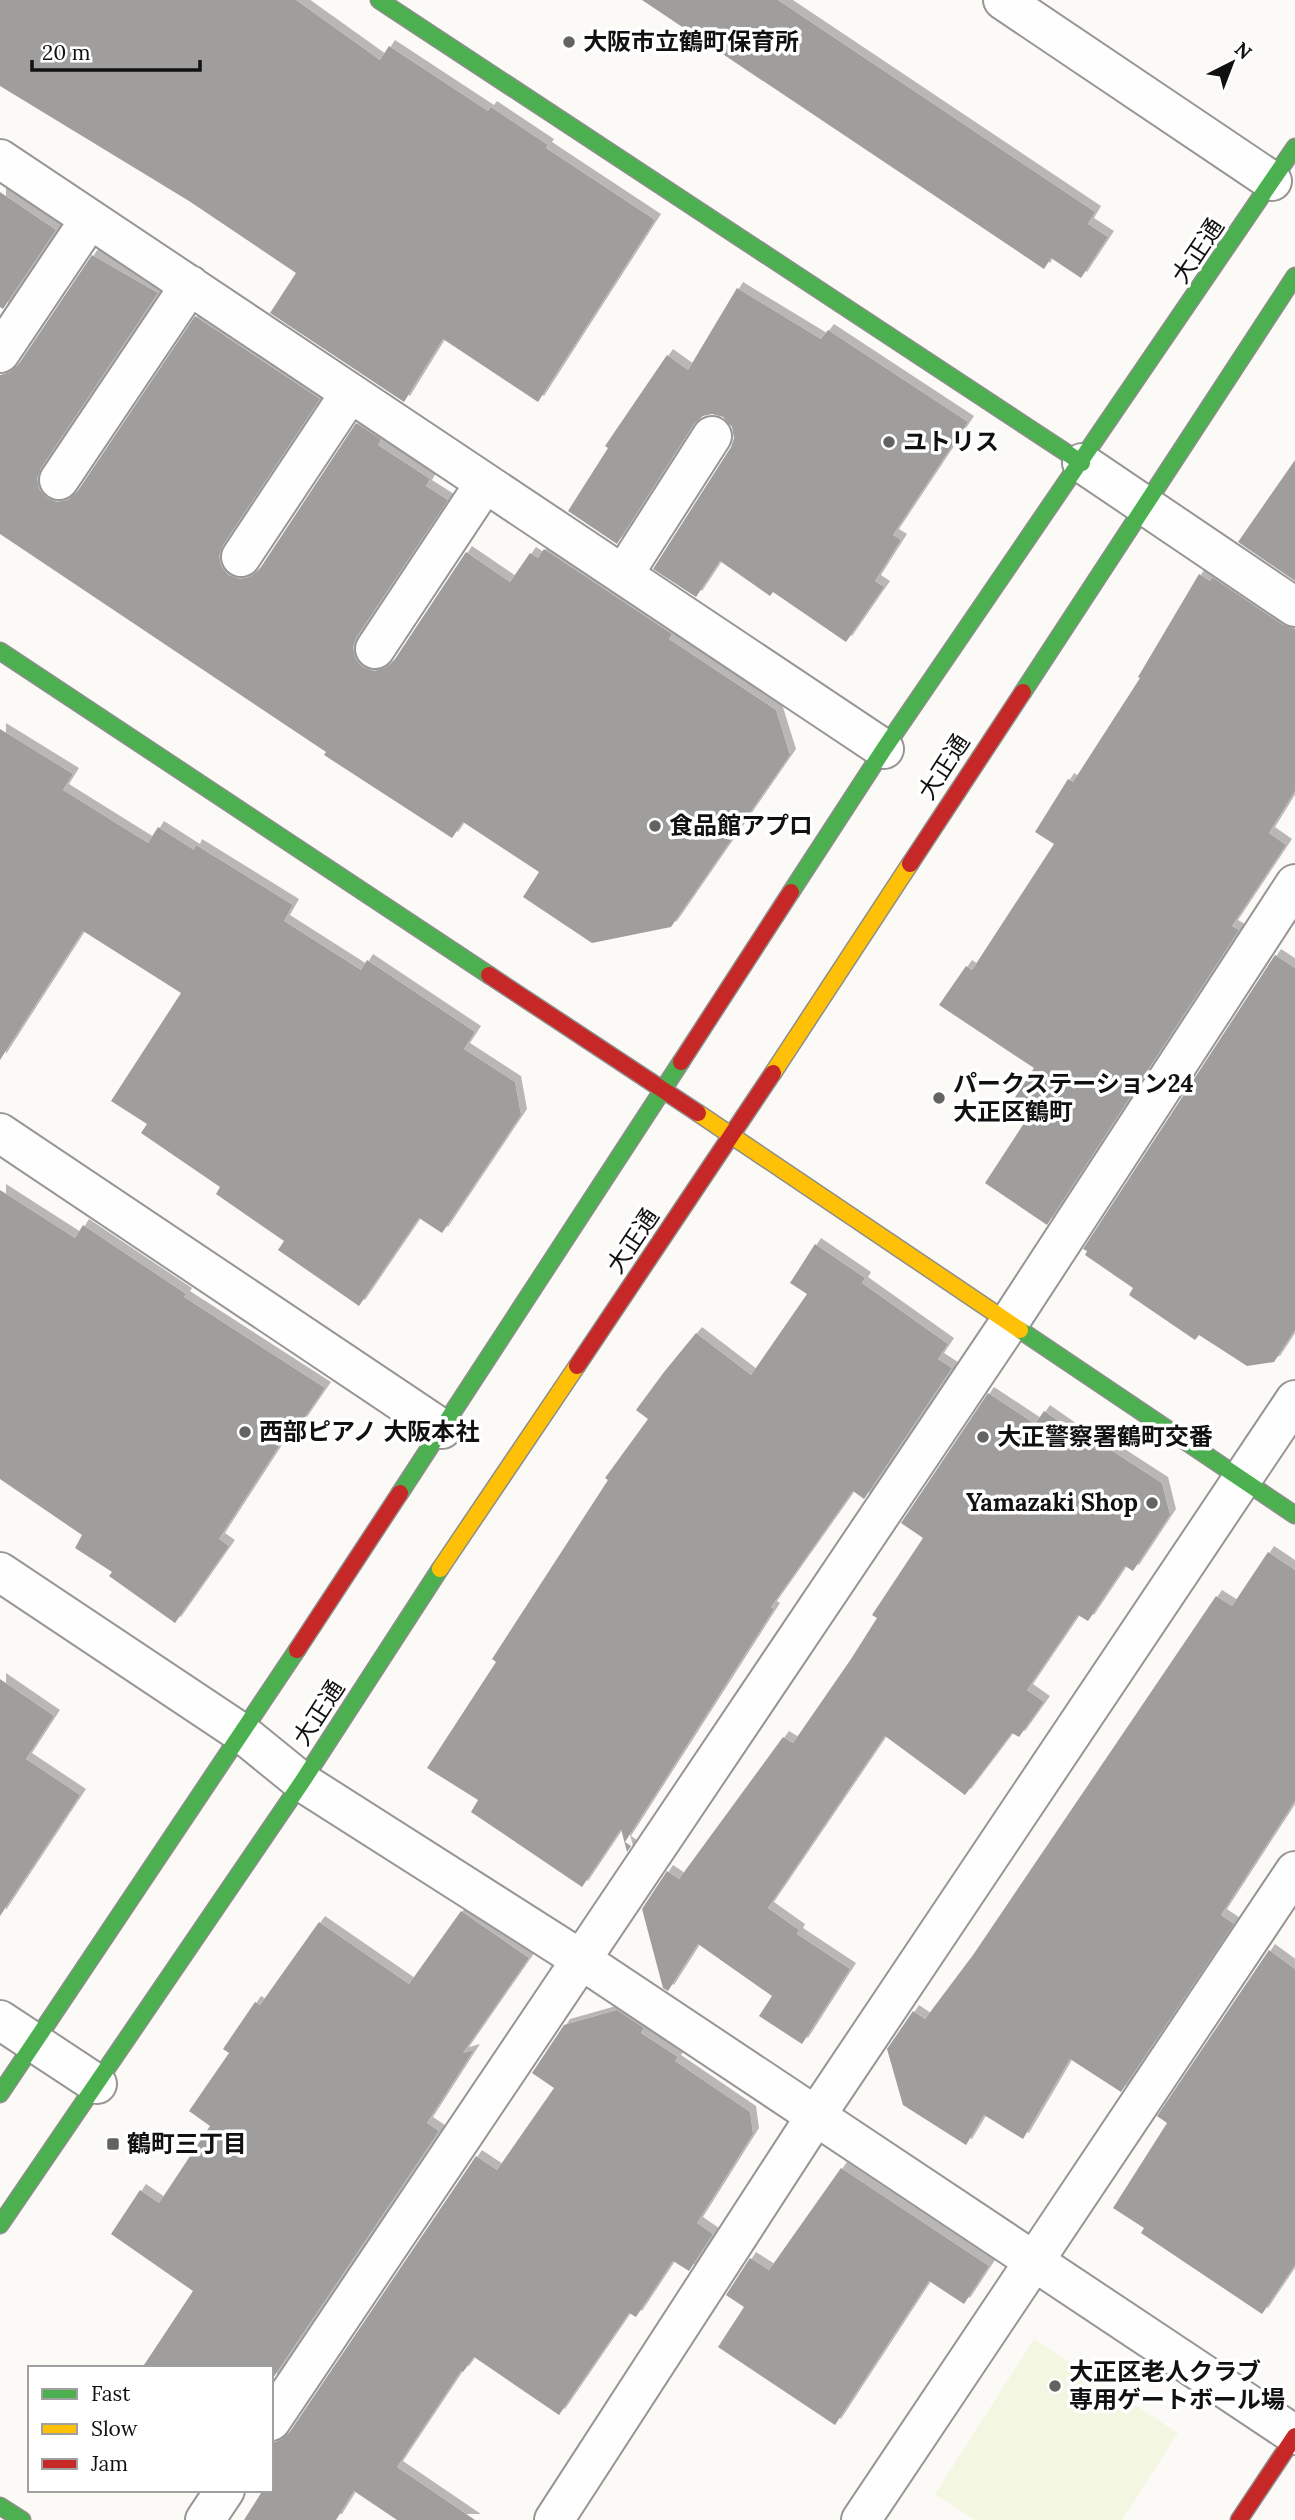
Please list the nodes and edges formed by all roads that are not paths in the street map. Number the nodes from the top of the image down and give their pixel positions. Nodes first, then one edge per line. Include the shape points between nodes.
1 (379, 0) edge
2 (1003, 0) edge
3 (1295, 147) edge
4 (0, 159) edge
5 (1272, 181) junction
6 (90, 219) junction
7 (1295, 276) edge
8 (190, 285) junction
9 (0, 354) edge
10 (350, 393) junction
11 (712, 436) dead end
12 (1082, 463) junction
13 (59, 480) dead end
14 (485, 483) junction
15 (1144, 505) junction
16 (241, 557) dead end
17 (623, 575) junction
18 (1295, 607) edge
19 (375, 649) dead end
20 (0, 651) edge
21 (884, 749) junction
22 (1295, 884) edge
23 (663, 1091) junction
24 (0, 1133) edge
25 (732, 1136) junction
26 (1009, 1323) junction
27 (1295, 1400) edge
28 (442, 1429) junction
29 (1242, 1480) junction
30 (1295, 1515) edge
31 (0, 1572) edge
32 (243, 1734) junction
33 (302, 1782) junction
34 (1295, 1871) edge
35 (580, 1959) junction
36 (0, 2020) edge
37 (35, 2043) junction
38 (97, 2084) junction
39 (0, 2094) edge
40 (815, 2116) junction
41 (0, 2225) edge
42 (1033, 2261) junction
43 (273, 2418) edge
44 (1295, 2435) edge
45 (224, 2492) edge
46 (0, 2506) edge
47 (22, 2520) edge
48 (205, 2520) edge
49 (554, 2520) edge
50 (861, 2520) edge
51 (1239, 2520) edge

1 - 12 main road
2 - 5 street
3 - 5 main road, 大正通
4 - 6 street
5 - 12 main road, 大正通
6 - 8 street
6 - 9 street
7 - 15 main road, 大正通
8 - 10 street
8 - 13 street
10 - 14 street
10 - 16 street
11 - 17 street
12 - 15 street
12 - 21 main road, 大正通
14 - 17 street
14 - 19 street
15 - 18 street
15 - 25 main road, 大正通
17 - 21 street
20 - 23 main road
21 - 23 main road, 大正通
22 - 26 street
23 - 25 main road
23 - 28 main road, 大正通
24 - 28 street
25 - 26 main road
25 - 33 main road, 大正通
26 - 29 main road
26 - 35 street
27 - 29 street
28 - 32 main road, 大正通
29 - 30 main road
29 - 40 street
31 - 32 street
32 - 33 street
32 - 37 main road, 大正通
33 - 35 street
33 - 38 main road, 大正通
34 - 42 street
35 - 40 street
35 - 43 street
36 - 37 street
37 - 38 street
37 - 39 main road, 大正通
38 - 41 main road, 大正通
40 - 42 street
40 - 49 street
42 - 44 street
42 - 50 street
44 - 51 main road
45 - 48 street
46 - 47 main road

